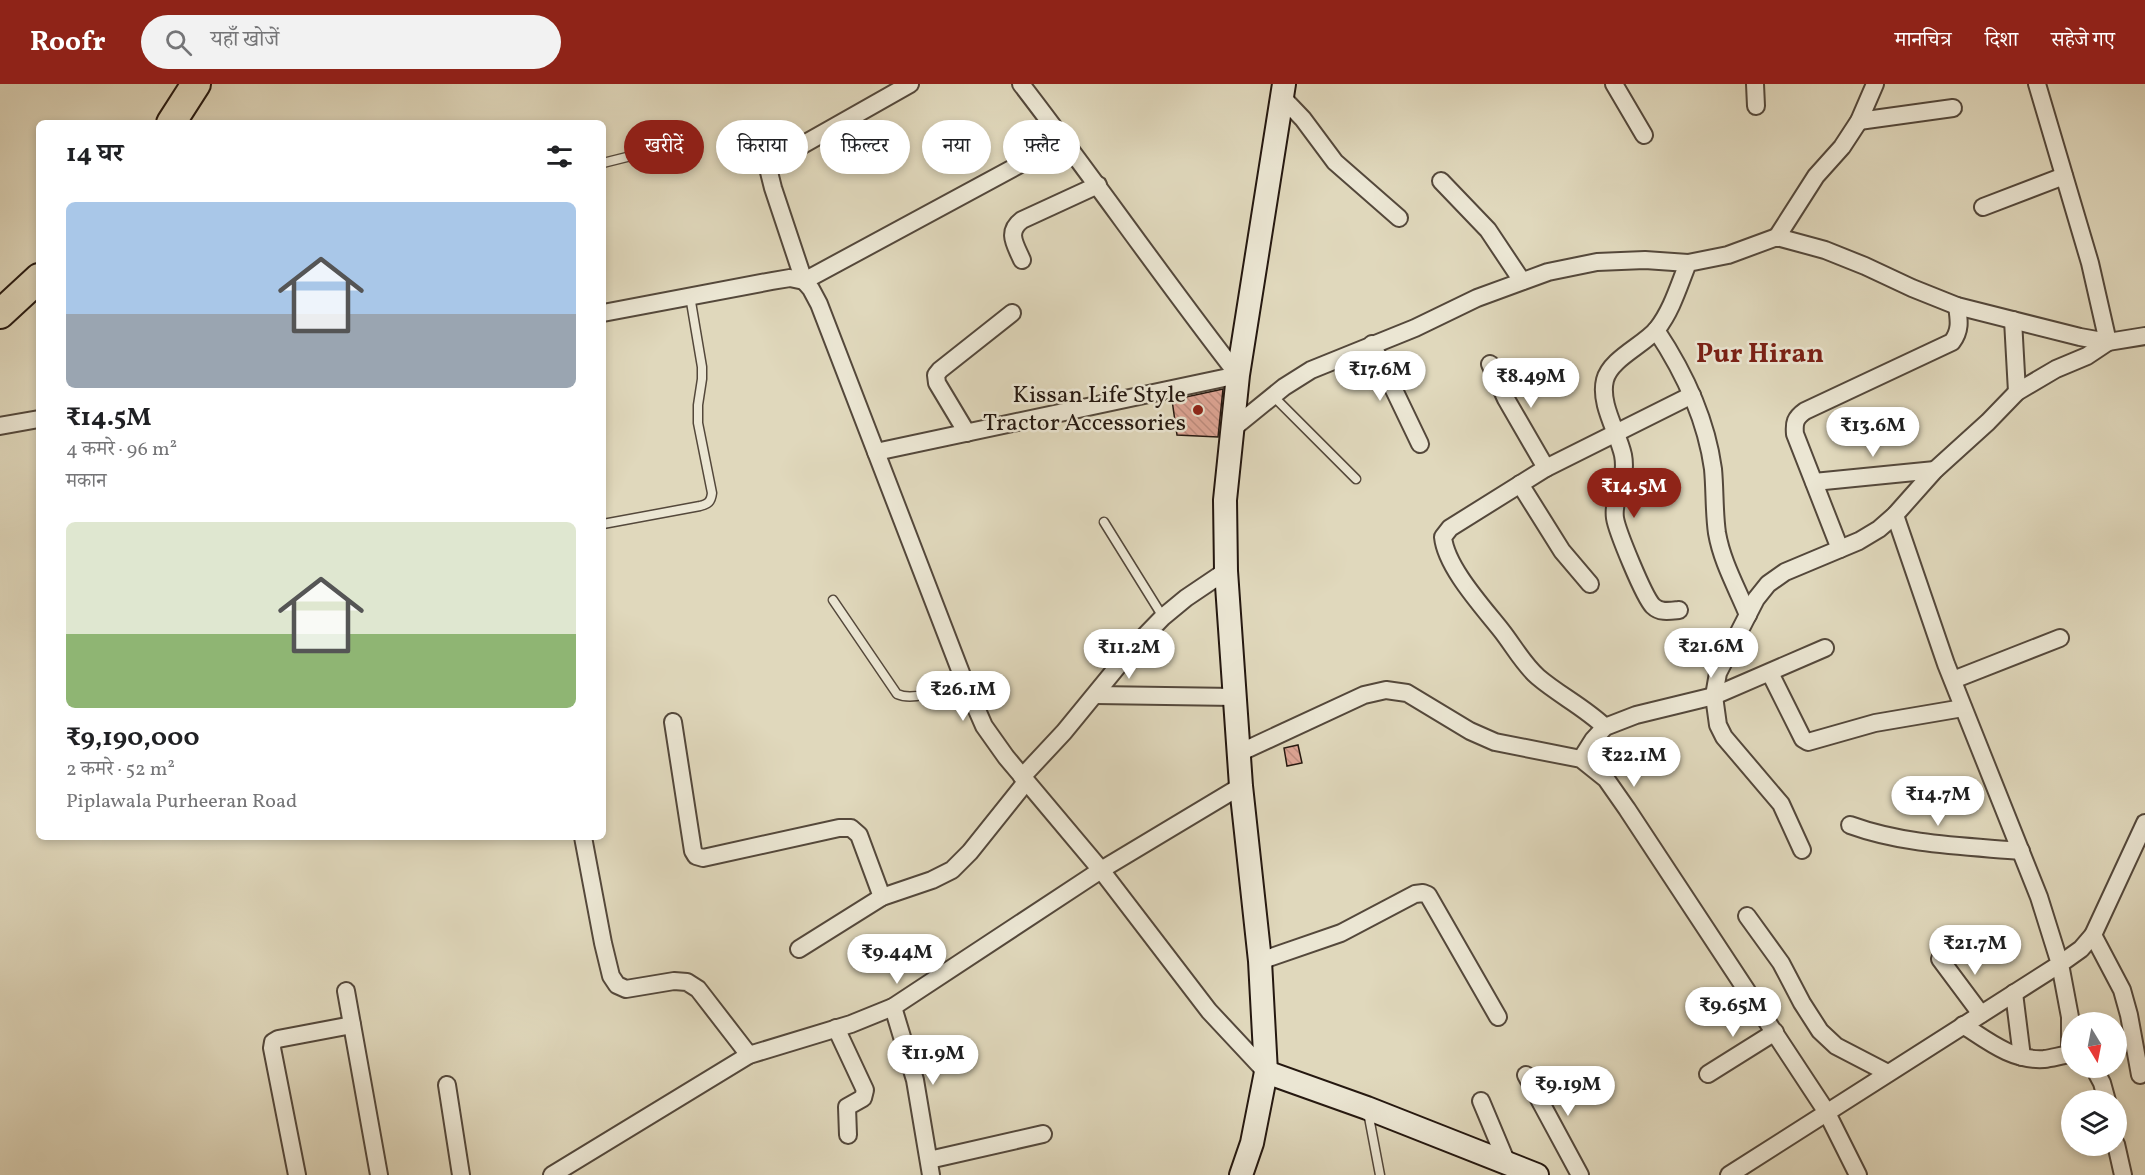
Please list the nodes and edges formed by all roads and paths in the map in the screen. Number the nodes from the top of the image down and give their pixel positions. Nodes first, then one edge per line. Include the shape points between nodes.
1 (196, 84) edge
2 (910, 84) edge
3 (1021, 84) edge
4 (1614, 84) edge
5 (1755, 84) edge
6 (1875, 84) edge
7 (2037, 84) edge
8 (1283, 90) edge
9 (1756, 106) dead end
10 (1953, 108) dead end
11 (173, 120) edge
12 (1049, 120) edge
13 (1859, 121) junction
14 (1644, 135) dead end
15 (624, 158) edge
16 (1080, 160) edge
17 (606, 162) edge
18 (1003, 173) edge
19 (2064, 176) junction
20 (1441, 180) dead end
21 (1098, 185) junction
22 (1983, 207) dead end
23 (1399, 218) dead end
24 (1777, 237) junction
25 (1022, 260) dead end
26 (1688, 263) junction
27 (804, 280) junction
28 (36, 281) edge
29 (1522, 281) junction
30 (690, 296) junction
31 (1957, 306) junction
32 (606, 311) edge
33 (1012, 313) dead end
34 (0, 314) edge
35 (2013, 320) junction
36 (1656, 330) junction
37 (2145, 336) edge
38 (2108, 342) junction
39 (1372, 345) junction
40 (1490, 364) dead end
41 (1238, 375) junction
42 (2017, 392) junction
43 (1692, 395) junction
44 (1273, 396) junction
45 (36, 420) edge
46 (0, 426) edge
47 (1232, 430) junction
48 (1617, 432) junction
49 (967, 433) junction
50 (1420, 444) dead end
51 (876, 452) junction
52 (1546, 468) junction
53 (1935, 470) junction
54 (1356, 479) dead end
55 (1814, 482) junction
56 (1520, 484) junction
57 (1895, 515) junction
58 (1104, 522) dead end
59 (606, 523) edge
60 (1840, 549) junction
61 (1226, 571) junction
62 (1590, 584) dead end
63 (833, 600) dead end
64 (1679, 610) dead end
65 (1748, 615) junction
66 (1163, 617) junction
67 (2060, 638) dead end
68 (1825, 648) dead end
69 (1770, 673) junction
70 (963, 678) junction
71 (1953, 680) junction
72 (1096, 695) junction
73 (1714, 696) junction
74 (1235, 697) junction
75 (1964, 708) junction
76 (673, 722) dead end
77 (1605, 727) junction
78 (1239, 753) junction
79 (1581, 759) junction
80 (1024, 779) junction
81 (1241, 786) junction
82 (2145, 823) edge
83 (1850, 825) dead end
84 (584, 840) edge
85 (1802, 849) dead end
86 (2020, 851) junction
87 (1101, 870) junction
88 (882, 897) junction
89 (1747, 916) dead end
90 (2093, 936) junction
91 (799, 949) dead end
92 (1940, 958) dead end
93 (1260, 961) junction
94 (2060, 964) junction
95 (346, 991) dead end
96 (2014, 993) junction
97 (893, 1007) junction
98 (2069, 1012) edge
99 (1981, 1014) junction
100 (1498, 1017) dead end
101 (352, 1025) junction
102 (1963, 1025) junction
103 (836, 1028) junction
104 (1775, 1032) junction
105 (749, 1055) junction
106 (2061, 1056) edge
107 (2022, 1057) junction
108 (1266, 1072) junction
109 (1888, 1073) junction
110 (1708, 1074) dead end
111 (2140, 1074) dead end
112 (1526, 1075) dead end
113 (447, 1085) dead end
114 (1481, 1101) dead end
115 (1367, 1108) junction
116 (1826, 1111) junction
117 (1042, 1134) dead end
118 (848, 1135) dead end
119 (2119, 1156) edge
120 (1507, 1163) junction
121 (930, 1167) edge
122 (297, 1175) edge
123 (379, 1175) edge
124 (461, 1175) edge
125 (552, 1175) edge
126 (1240, 1175) edge
127 (1380, 1175) edge
128 (1537, 1175) edge
129 (1580, 1175) edge
130 (1729, 1175) edge
131 (1858, 1175) edge
132 (2123, 1175) edge

1 - 11 highway
2 - 27 street via 774,161 769,172 772,188
3 - 12 street
4 - 14 street
5 - 9 street
6 - 13 street
7 - 19 street
8 - 23 street via 1335,162
8 - 41 main road
10 - 13 street
13 - 24 street via 1816,176
15 - 17 lane
16 - 21 street
18 - 27 street
19 - 22 street
19 - 38 street
20 - 29 street via 1488,230
21 - 25 street via 1015,226 1013,233
21 - 41 street
24 - 26 street via 1728,255
24 - 31 street via 1825,250
26 - 29 street via 1597,262
26 - 36 street via 1671,306
27 - 30 street via 790,278
27 - 51 street via 819,304
28 - 34 highway
29 - 39 street
30 - 32 street
30 - 59 lane via 702,367 698,423 711,499 700,506
31 - 35 street
31 - 55 street via 1958,334 1952,342 1798,416 1795,434
33 - 49 street via 936,375
35 - 38 street
35 - 42 street
36 - 43 street
36 - 48 street via 1612,368 1605,379 1605,395
37 - 38 street
38 - 42 street
39 - 44 street via 1311,370
39 - 50 street
40 - 52 street
41 - 47 main road
41 - 49 street
42 - 53 street
43 - 48 street
43 - 65 street via 1708,438 1718,534 1726,565
44 - 47 street
44 - 54 lane
45 - 46 street
47 - 61 main road via 1225,500
48 - 52 street
48 - 64 street via 1625,470 1615,518 1653,606 1660,611
49 - 51 street
51 - 70 street
52 - 56 street
53 - 55 street
53 - 57 street
55 - 60 street
56 - 62 street via 1562,551
56 - 77 street via 1450,528 1443,537 1444,547 1465,584 1537,676
57 - 60 street via 1880,529
57 - 71 street
58 - 66 lane
60 - 65 street via 1785,572 1768,584
61 - 66 street
61 - 74 main road
63 - 70 lane via 897,694 906,698 916,696
65 - 73 street via 1718,673
66 - 72 street
67 - 71 street
68 - 69 street
69 - 73 street
69 - 75 street via 1808,742 1875,723
70 - 80 street via 984,726
71 - 75 street
72 - 74 street
72 - 80 street
73 - 77 street via 1636,715
73 - 85 street via 1724,737 1780,804
74 - 78 main road
75 - 86 street
76 - 88 street via 696,856 703,858 851,828 860,835
77 - 79 street
78 - 79 street via 1364,695 1386,690 1407,693 1495,742
78 - 81 main road
79 - 104 street via 1606,779 1627,808
80 - 87 street
80 - 88 street via 952,870
81 - 87 street
81 - 93 main road
82 - 90 street
83 - 86 street via 1904,841
84 - 105 street via 603,943 617,985 627,989 687,982 698,989
86 - 94 street
87 - 97 street
87 - 108 street via 1209,1011
88 - 91 street
89 - 109 street via 1781,963 1820,1030 1836,1046
90 - 94 street
90 - 111 street via 2122,990
92 - 99 street
93 - 100 street via 1341,933 1423,892
93 - 108 main road
94 - 96 street
94 - 98 street
95 - 101 street
96 - 99 street
96 - 107 street
97 - 103 street
97 - 121 street via 915,1080
99 - 102 street
101 - 122 street via 273,1042
101 - 123 street
102 - 107 street via 2002,1051
102 - 109 street
103 - 105 street
103 - 118 street via 865,1090 863,1098 847,1107
104 - 110 street
104 - 116 street
105 - 125 street
106 - 107 street
108 - 115 main road
108 - 126 main road via 1252,1143
109 - 116 street
112 - 129 street
113 - 124 street
114 - 120 street
115 - 120 main road
115 - 127 lane
116 - 130 street
116 - 131 street
117 - 121 street
119 - 132 street
120 - 128 main road

